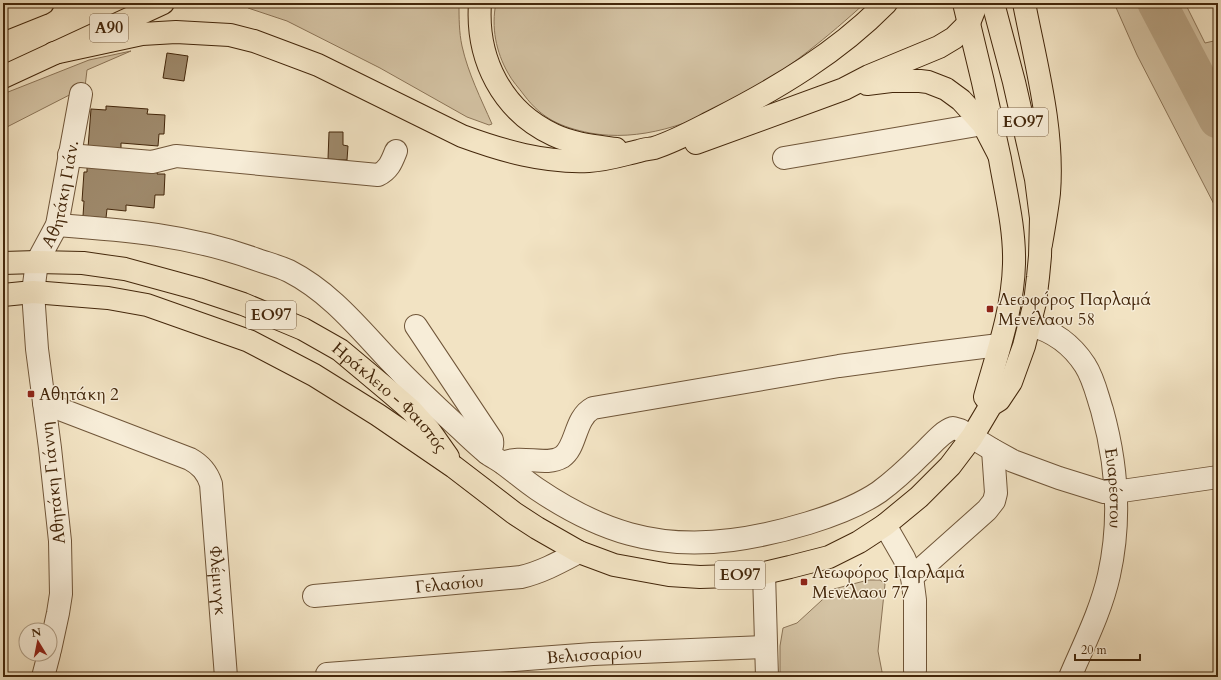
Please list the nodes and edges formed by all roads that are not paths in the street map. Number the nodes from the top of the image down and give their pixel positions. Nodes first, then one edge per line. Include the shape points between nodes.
1 (21, 3) edge
2 (43, 3) edge
3 (163, 3) edge
4 (480, 3) edge
5 (886, 3) edge
6 (977, 3) edge
7 (993, 3) edge
8 (1024, 3) edge
9 (967, 13) edge
10 (3, 18) edge
11 (54, 53) junction
12 (3, 77) edge
13 (844, 89) junction
14 (81, 94) dead end
15 (983, 124) junction
16 (646, 149) junction
17 (396, 150) dead end
18 (998, 154) junction
19 (69, 155) junction
20 (784, 158) dead end
21 (56, 225) junction
22 (1041, 244) junction
23 (37, 262) junction
24 (3, 263) edge
25 (33, 292) junction
26 (3, 295) edge
27 (1030, 325) junction
28 (416, 326) dead end
29 (999, 345) junction
30 (44, 403) junction
31 (991, 405) junction
32 (972, 438) junction
33 (993, 450) junction
34 (495, 458) junction
35 (454, 467) junction
36 (1218, 476) edge
37 (1116, 492) junction
38 (885, 525) junction
39 (579, 552) junction
40 (764, 573) junction
41 (912, 577) junction
42 (314, 596) dead end
43 (56, 622) edge
44 (766, 647) junction
45 (47, 662) edge
46 (915, 670) dead end
47 (327, 674) dead end
48 (43, 677) edge
49 (226, 677) edge
50 (767, 677) edge
51 (1070, 677) edge

1 - 10 main road
2 - 10 main road
3 - 11 main road, Α90
4 - 16 main road via 480,27 492,76 503,94 523,116 554,136 578,143
5 - 16 main road via 829,52 783,83 702,127
6 - 9 main road
7 - 22 main road, ΕΟ97 via 1036,179
8 - 22 main road via 1049,142 1049,193
9 - 13 main road via 961,33 948,42
9 - 18 main road, ΕΟ97
11 - 12 main road, Α90
11 - 16 main road via 142,34 176,32 230,35 260,43 318,65 462,136 508,152 548,159 588,160 624,156
13 - 15 main road via 891,81 928,82 953,93
13 - 16 main road via 688,145
14 - 19 street, Αθητάκη Γιάν.
15 - 18 main road
15 - 20 street
17 - 19 street via 391,164 384,172 378,174 176,156 152,162
18 - 29 main road, ΕΟ97 via 1011,220 1014,264 1009,305
19 - 21 street, Αθητάκη Γιάν.
21 - 23 street, Αθητάκη Γιάν.
21 - 34 street via 131,230 186,239 242,254 289,271 323,292 434,404
22 - 27 main road, ΕΟ97
23 - 24 main road, Ηράκλειο - Φαιστός / ΕΟ97
23 - 25 street, Αθητάκη Γιάν.
23 - 35 main road, Ηράκλειο - Φαιστός / ΕΟ97 via 83,263 162,278 243,304 303,329 340,350 411,410 429,430
25 - 26 main road, Ηράκλειο - Φαιστός / ΕΟ97
25 - 30 street, Αθητάκη Γιάννη
25 - 35 main road, Ηράκλειο - Φαιστός / ΕΟ97 via 108,298 147,305 249,341 314,375
27 - 31 main road, ΕΟ97 via 1011,382 999,400
27 - 37 street, Ευαρέστου via 1061,339 1078,356 1090,375 1104,420
28 - 34 street via 492,440 491,450
29 - 31 main road, ΕΟ97 via 986,397
29 - 34 street via 839,366 593,408 582,416 567,451 561,457 551,460
30 - 43 street, Αθητάκη Γιάννη via 61,561 61,594
30 - 49 street, Φλέμινγκ via 190,459 208,475 211,484
31 - 32 main road, ΕΟ97
32 - 33 street
32 - 34 street via 956,429 948,430 878,492 832,515 760,535 709,543 654,540 596,522 559,504
32 - 38 main road, ΕΟ97 via 924,493
33 - 37 street via 1013,461 1078,484 1104,492
33 - 41 street via 996,493 994,501
35 - 39 main road, ΕΟ97 via 514,513
36 - 37 street
37 - 51 street, Ευαρέστου via 1116,538 1109,575 1091,630
38 - 40 main road, ΕΟ97 via 859,542 829,556
38 - 41 street
39 - 40 main road, ΕΟ97 via 614,565 669,575 700,577
39 - 42 street, Γελασίου via 551,567 521,577
40 - 44 street
41 - 46 street via 915,600
44 - 47 street, Βελισσαρίου via 593,654
44 - 50 street
45 - 48 street

